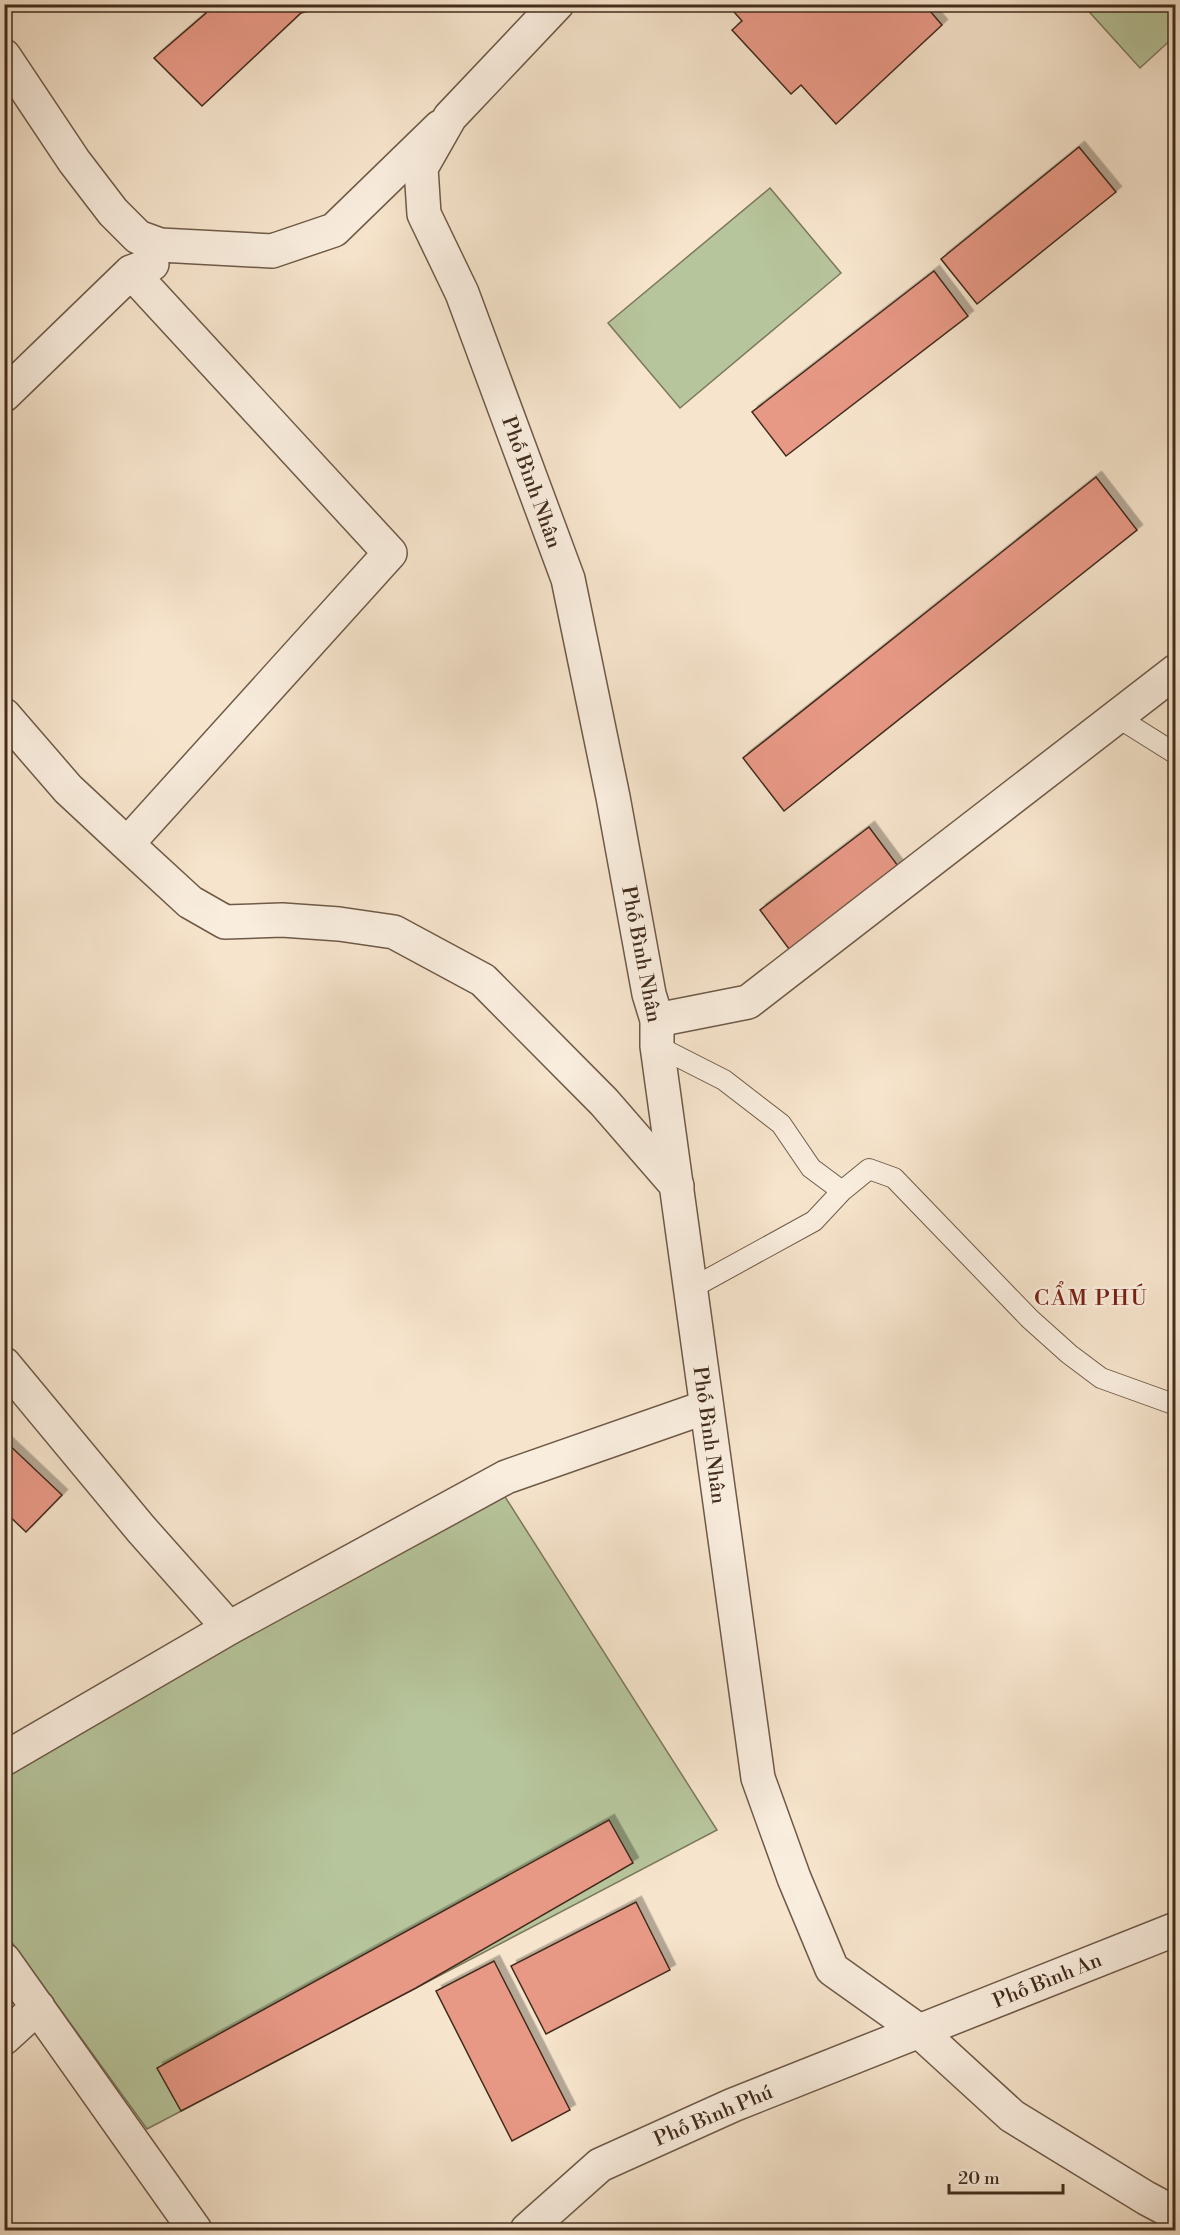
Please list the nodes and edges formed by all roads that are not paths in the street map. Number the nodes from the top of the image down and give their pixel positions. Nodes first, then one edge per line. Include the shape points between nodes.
1 (557, 4) edge
2 (4, 56) edge
3 (450, 117) junction
4 (201, 247) junction
5 (131, 272) junction
6 (4, 395) edge
7 (1176, 671) edge
8 (4, 715) edge
9 (1116, 717) junction
10 (1176, 754) edge
11 (127, 844) junction
12 (657, 1033) junction
13 (677, 1186) junction
14 (842, 1191) junction
15 (692, 1288) junction
16 (4, 1364) edge
17 (1176, 1405) edge
18 (706, 1407) junction
19 (229, 1628) junction
20 (4, 1759) edge
21 (1176, 1929) edge
22 (4, 1960) edge
23 (38, 2007) junction
24 (919, 2031) junction
25 (4, 2038) edge
26 (1176, 2214) edge
27 (195, 2230) edge
28 (527, 2230) edge

1 - 3 street, Phố Bình Nhân
2 - 4 street via 74,161 113,212 138,237 160,245
3 - 4 street via 334,230 272,251
3 - 12 street, Phố Bình Nhân via 421,168 424,214 462,293 568,579
4 - 5 street
5 - 6 street
5 - 11 street via 390,553
7 - 9 street
8 - 11 street via 68,789
9 - 10 lane
9 - 12 street via 748,1002
11 - 13 street via 190,902 225,922 282,920 394,932 483,980 604,1102
12 - 13 street, Phố Bình Nhân
12 - 14 lane via 781,1124 811,1168
13 - 15 street, Phố Bình Nhân
14 - 15 lane via 814,1221
14 - 17 lane via 869,1169 894,1178 1069,1354 1101,1378
15 - 18 street, Phố Bình Nhân
16 - 19 street
18 - 19 street via 506,1477
18 - 24 street, Phố Bình Nhân via 758,1778 832,1969
19 - 20 street
21 - 24 street, Phố Bình An
22 - 23 street
23 - 25 street
23 - 27 street
24 - 26 street, Phố Bình Nhân via 1012,2116
24 - 28 street, Phố Bình Phú via 733,2105 600,2165

